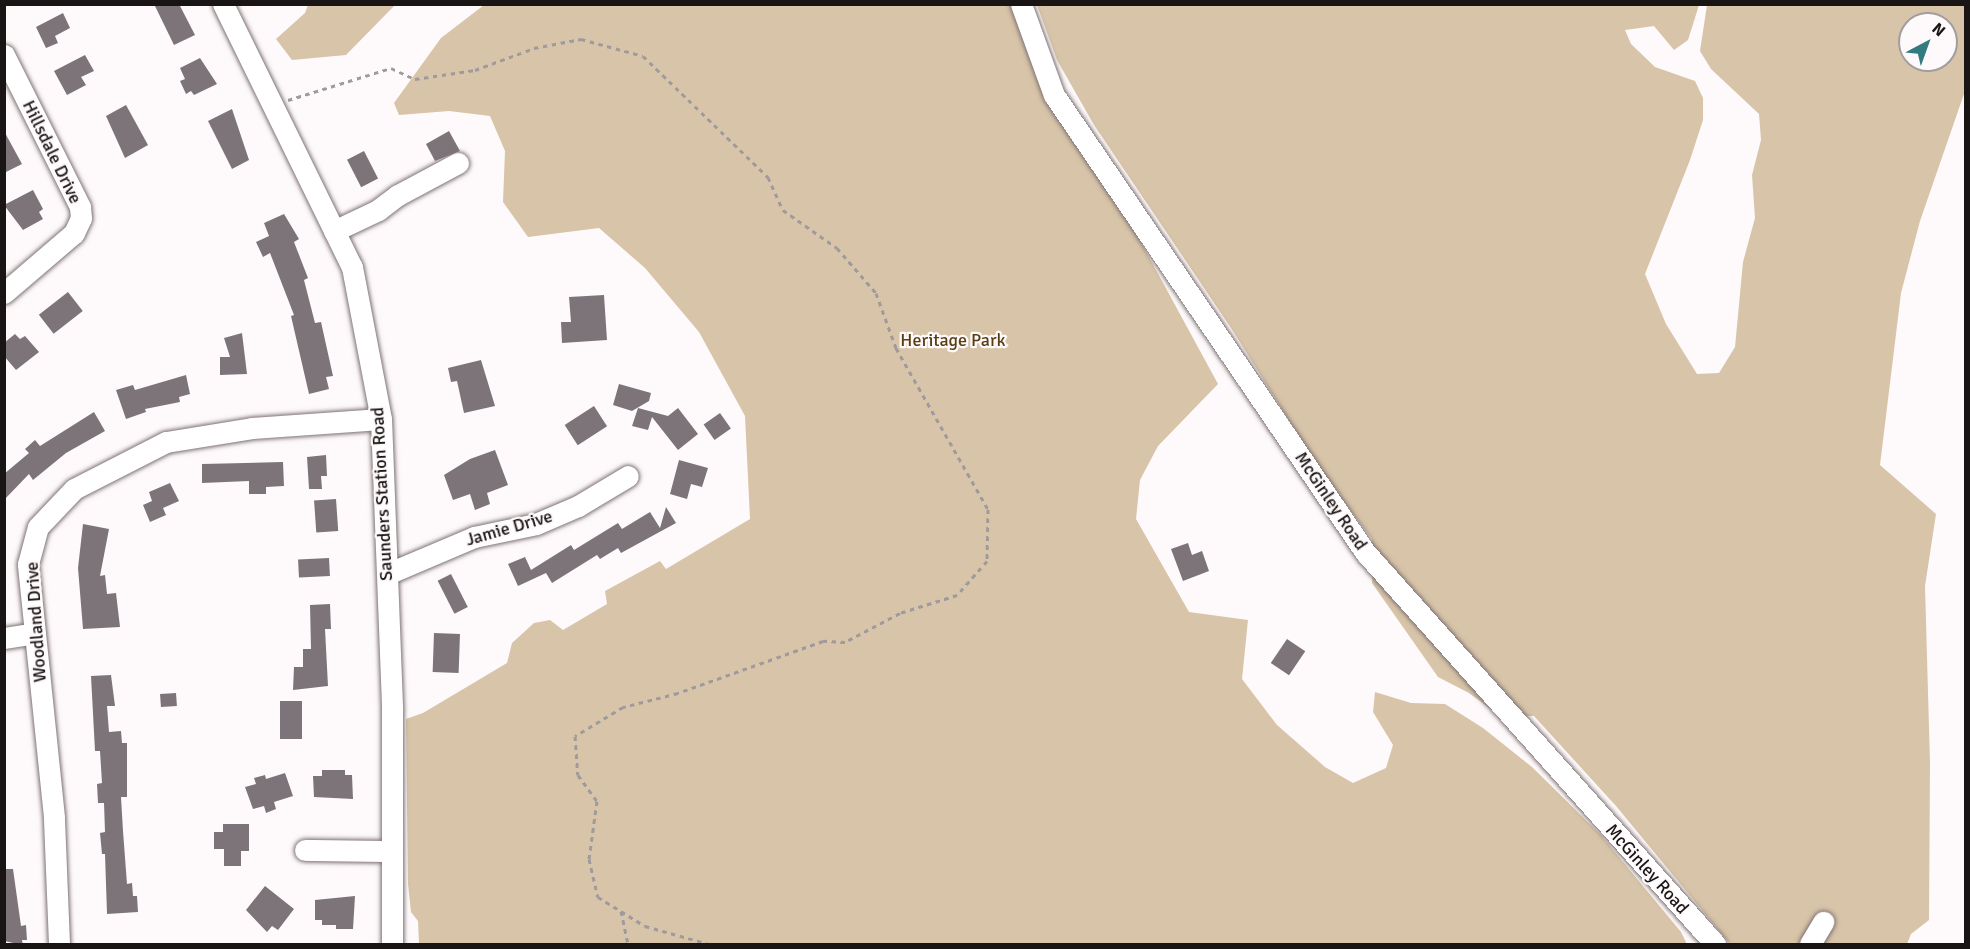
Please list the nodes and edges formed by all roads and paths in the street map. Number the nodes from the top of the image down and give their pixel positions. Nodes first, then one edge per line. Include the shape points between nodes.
1 (223, 4) edge
2 (1021, 4) edge
3 (4, 55) edge
4 (273, 105) junction
5 (458, 163) dead end
6 (334, 231) junction
7 (4, 293) edge
8 (381, 419) junction
9 (628, 476) dead end
10 (387, 574) junction
11 (35, 633) junction
12 (4, 638) edge
13 (305, 850) dead end
14 (392, 851) junction
15 (621, 911) junction
16 (1823, 922) dead end
17 (59, 945) edge
18 (392, 945) edge
19 (627, 945) edge
20 (709, 945) edge
21 (1715, 945) edge
22 (1810, 945) edge

1 - 4 street, Saunders Station Road
2 - 21 street, McGinley Road via 1054,95 1365,552
3 - 7 street, Hillsdale Drive via 81,207 74,233
4 - 6 street, Saunders Station Road
4 - 15 path via 391,68 415,79 476,70 534,48 581,39 643,56 768,177 783,210 837,248 876,294 896,348 988,509 987,561 957,596 900,613 845,642 823,641 678,693 623,708 575,736 578,775 597,801 589,859 598,897
5 - 6 street
6 - 8 street, Saunders Station Road via 352,267
8 - 10 street, Saunders Station Road
8 - 11 street, Woodland Drive via 252,428 166,442 74,489 38,527 28,564
9 - 10 street, Jamie Drive via 578,506 536,524 474,537
10 - 14 street, Saunders Station Road
11 - 12 street
11 - 17 street, Woodland Drive via 54,817
13 - 14 street
14 - 18 street, Saunders Station Road
15 - 19 path
15 - 20 path via 645,926
16 - 22 street

